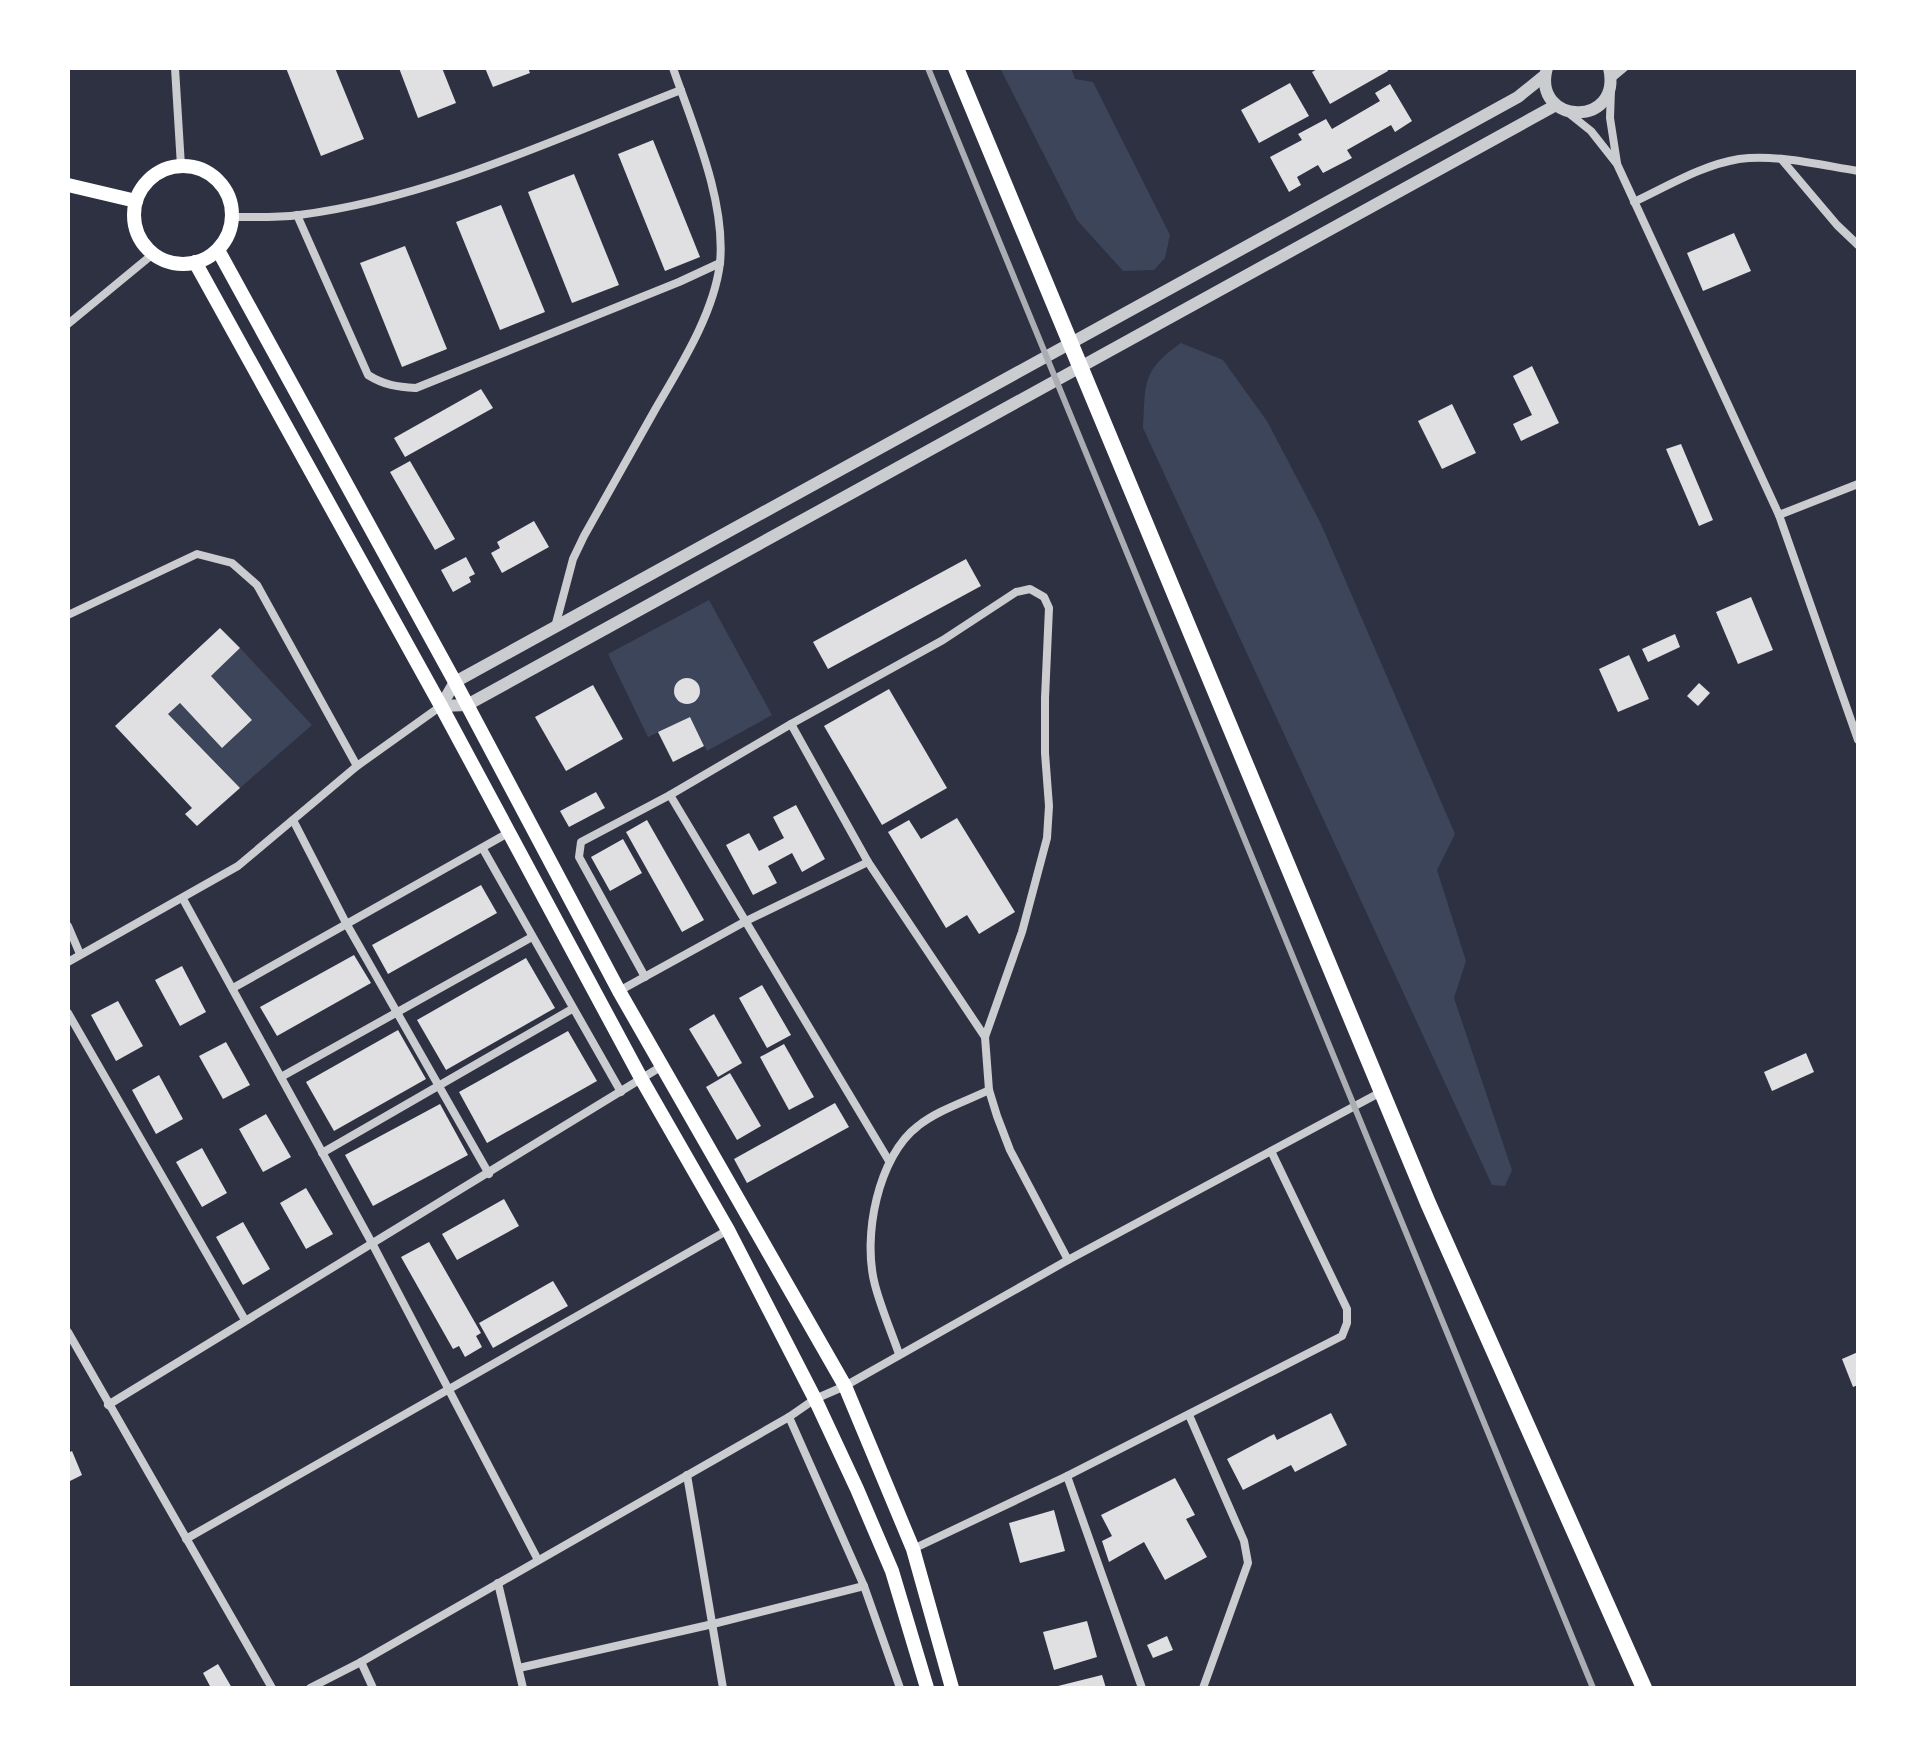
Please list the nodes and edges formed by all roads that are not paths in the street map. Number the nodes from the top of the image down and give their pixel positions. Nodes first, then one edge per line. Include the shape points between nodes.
1 (175, 68) edge
2 (673, 68) edge
3 (956, 68) edge
4 (1624, 68) edge
5 (1546, 72) edge
6 (1611, 78) edge
7 (681, 90) junction
8 (1561, 108) junction
9 (1782, 159) junction
10 (1617, 164) junction
11 (181, 166) junction
12 (1858, 171) edge
13 (68, 185) edge
14 (136, 201) junction
15 (1634, 202) junction
16 (297, 215) junction
17 (232, 217) junction
18 (1858, 245) edge
19 (218, 250) junction
20 (153, 254) junction
21 (195, 262) junction
22 (720, 263) junction
23 (68, 324) edge
24 (1071, 344) junction
25 (1080, 366) junction
26 (1858, 484) edge
27 (1779, 515) junction
28 (68, 615) edge
29 (555, 627) junction
30 (455, 682) junction
31 (467, 705) junction
32 (441, 706) junction
33 (791, 724) junction
34 (1858, 740) edge
35 (357, 766) junction
36 (670, 795) junction
37 (293, 820) junction
38 (508, 833) junction
39 (483, 849) junction
40 (868, 862) junction
41 (183, 899) junction
42 (746, 921) junction
43 (346, 923) junction
44 (68, 926) edge
45 (532, 937) junction
46 (80, 954) junction
47 (68, 962) edge
48 (645, 977) junction
49 (233, 988) junction
50 (619, 991) junction
51 (572, 1009) junction
52 (397, 1011) junction
53 (68, 1013) edge
54 (985, 1037) junction
55 (662, 1066) junction
56 (281, 1077) junction
57 (642, 1080) junction
58 (438, 1085) junction
59 (989, 1090) junction
60 (621, 1092) junction
61 (1381, 1092) junction
62 (1271, 1151) junction
63 (322, 1153) junction
64 (889, 1161) junction
65 (489, 1174) junction
66 (728, 1230) junction
67 (373, 1245) junction
68 (1068, 1260) junction
69 (245, 1320) junction
70 (68, 1332) edge
71 (899, 1354) junction
72 (845, 1386) junction
73 (448, 1389) junction
74 (815, 1399) junction
75 (108, 1405) junction
76 (1189, 1415) junction
77 (789, 1417) junction
78 (687, 1475) junction
79 (1067, 1476) junction
80 (186, 1539) junction
81 (913, 1549) junction
82 (538, 1560) junction
83 (498, 1583) junction
84 (864, 1586) junction
85 (713, 1624) junction
86 (361, 1662) junction
87 (519, 1668) junction
88 (272, 1688) edge
89 (310, 1688) edge
90 (373, 1688) edge
91 (523, 1688) edge
92 (723, 1688) edge
93 (900, 1688) edge
94 (927, 1688) edge
95 (952, 1688) edge
96 (1142, 1688) edge
97 (1203, 1688) edge
98 (1644, 1688) edge

1 - 11 street
2 - 7 street
3 - 24 highway
4 - 6 street
5 - 8 street via 1549,97
5 - 24 street via 1518,97
6 - 8 street via 1606,98 1588,112
6 - 10 street
7 - 16 street via 457,177 391,197
7 - 22 street via 713,191
8 - 10 street via 1591,131
8 - 25 street
9 - 12 street
9 - 15 street via 1740,159 1706,168
9 - 18 street
10 - 15 street
11 - 14 main road via 153,176
11 - 17 main road via 197,168 217,181 230,201
13 - 14 main road
14 - 20 main road via 136,230
15 - 27 street
16 - 17 street
16 - 22 street via 368,375 398,387 416,388
17 - 19 main road
19 - 21 main road
19 - 30 main road
20 - 21 main road via 181,264
20 - 23 street
21 - 32 main road
22 - 29 street via 693,343 579,547
24 - 25 highway
24 - 29 street
25 - 31 street
25 - 61 highway
26 - 27 street
27 - 34 street
28 - 35 street via 197,554 232,563 257,585
29 - 30 street
30 - 31 main road
30 - 32 street
31 - 32 street
31 - 50 main road
32 - 35 street
32 - 38 main road
33 - 36 street
33 - 40 street
33 - 54 street via 943,640 1016,592 1030,589 1044,597 1049,608 1047,838 1022,932
35 - 37 street
36 - 42 street
36 - 48 street via 581,842 578,849
37 - 41 street via 238,866
37 - 43 street
38 - 39 street
38 - 57 main road
39 - 43 street
39 - 45 street
40 - 42 street
40 - 54 street
41 - 46 street
41 - 49 street
42 - 48 street
42 - 64 street
43 - 49 street
43 - 52 street
44 - 46 street
45 - 51 street
45 - 52 street
46 - 47 street
48 - 50 street
49 - 56 street
50 - 55 main road
51 - 58 street
51 - 60 street
52 - 56 street
52 - 58 street
53 - 69 street
54 - 59 street
55 - 57 street
55 - 72 main road
56 - 63 street
57 - 60 street
57 - 66 main road
58 - 63 street
58 - 65 street
59 - 64 street via 919,1125
59 - 68 street via 1010,1150
60 - 65 street
61 - 62 street
61 - 98 highway
62 - 68 street
62 - 76 street via 1347,1309 1347,1323 1342,1336
63 - 67 street
64 - 71 street via 872,1224 871,1252 874,1283
65 - 67 street
66 - 73 street
66 - 74 main road
67 - 69 street
67 - 73 street
68 - 71 street
69 - 75 street
70 - 75 street
71 - 72 street
72 - 74 street
72 - 81 main road
73 - 80 street
73 - 82 street
74 - 77 street
74 - 94 main road via 892,1571
75 - 80 street
76 - 79 street
76 - 97 street via 1244,1541 1248,1563
77 - 78 street
77 - 84 street
78 - 82 street
78 - 85 street
79 - 81 street
79 - 96 street
80 - 88 street
81 - 95 main road
82 - 83 street
83 - 86 street
83 - 87 street
84 - 85 street
84 - 93 street
85 - 87 street
85 - 92 street
86 - 89 street
86 - 90 street
87 - 91 street

